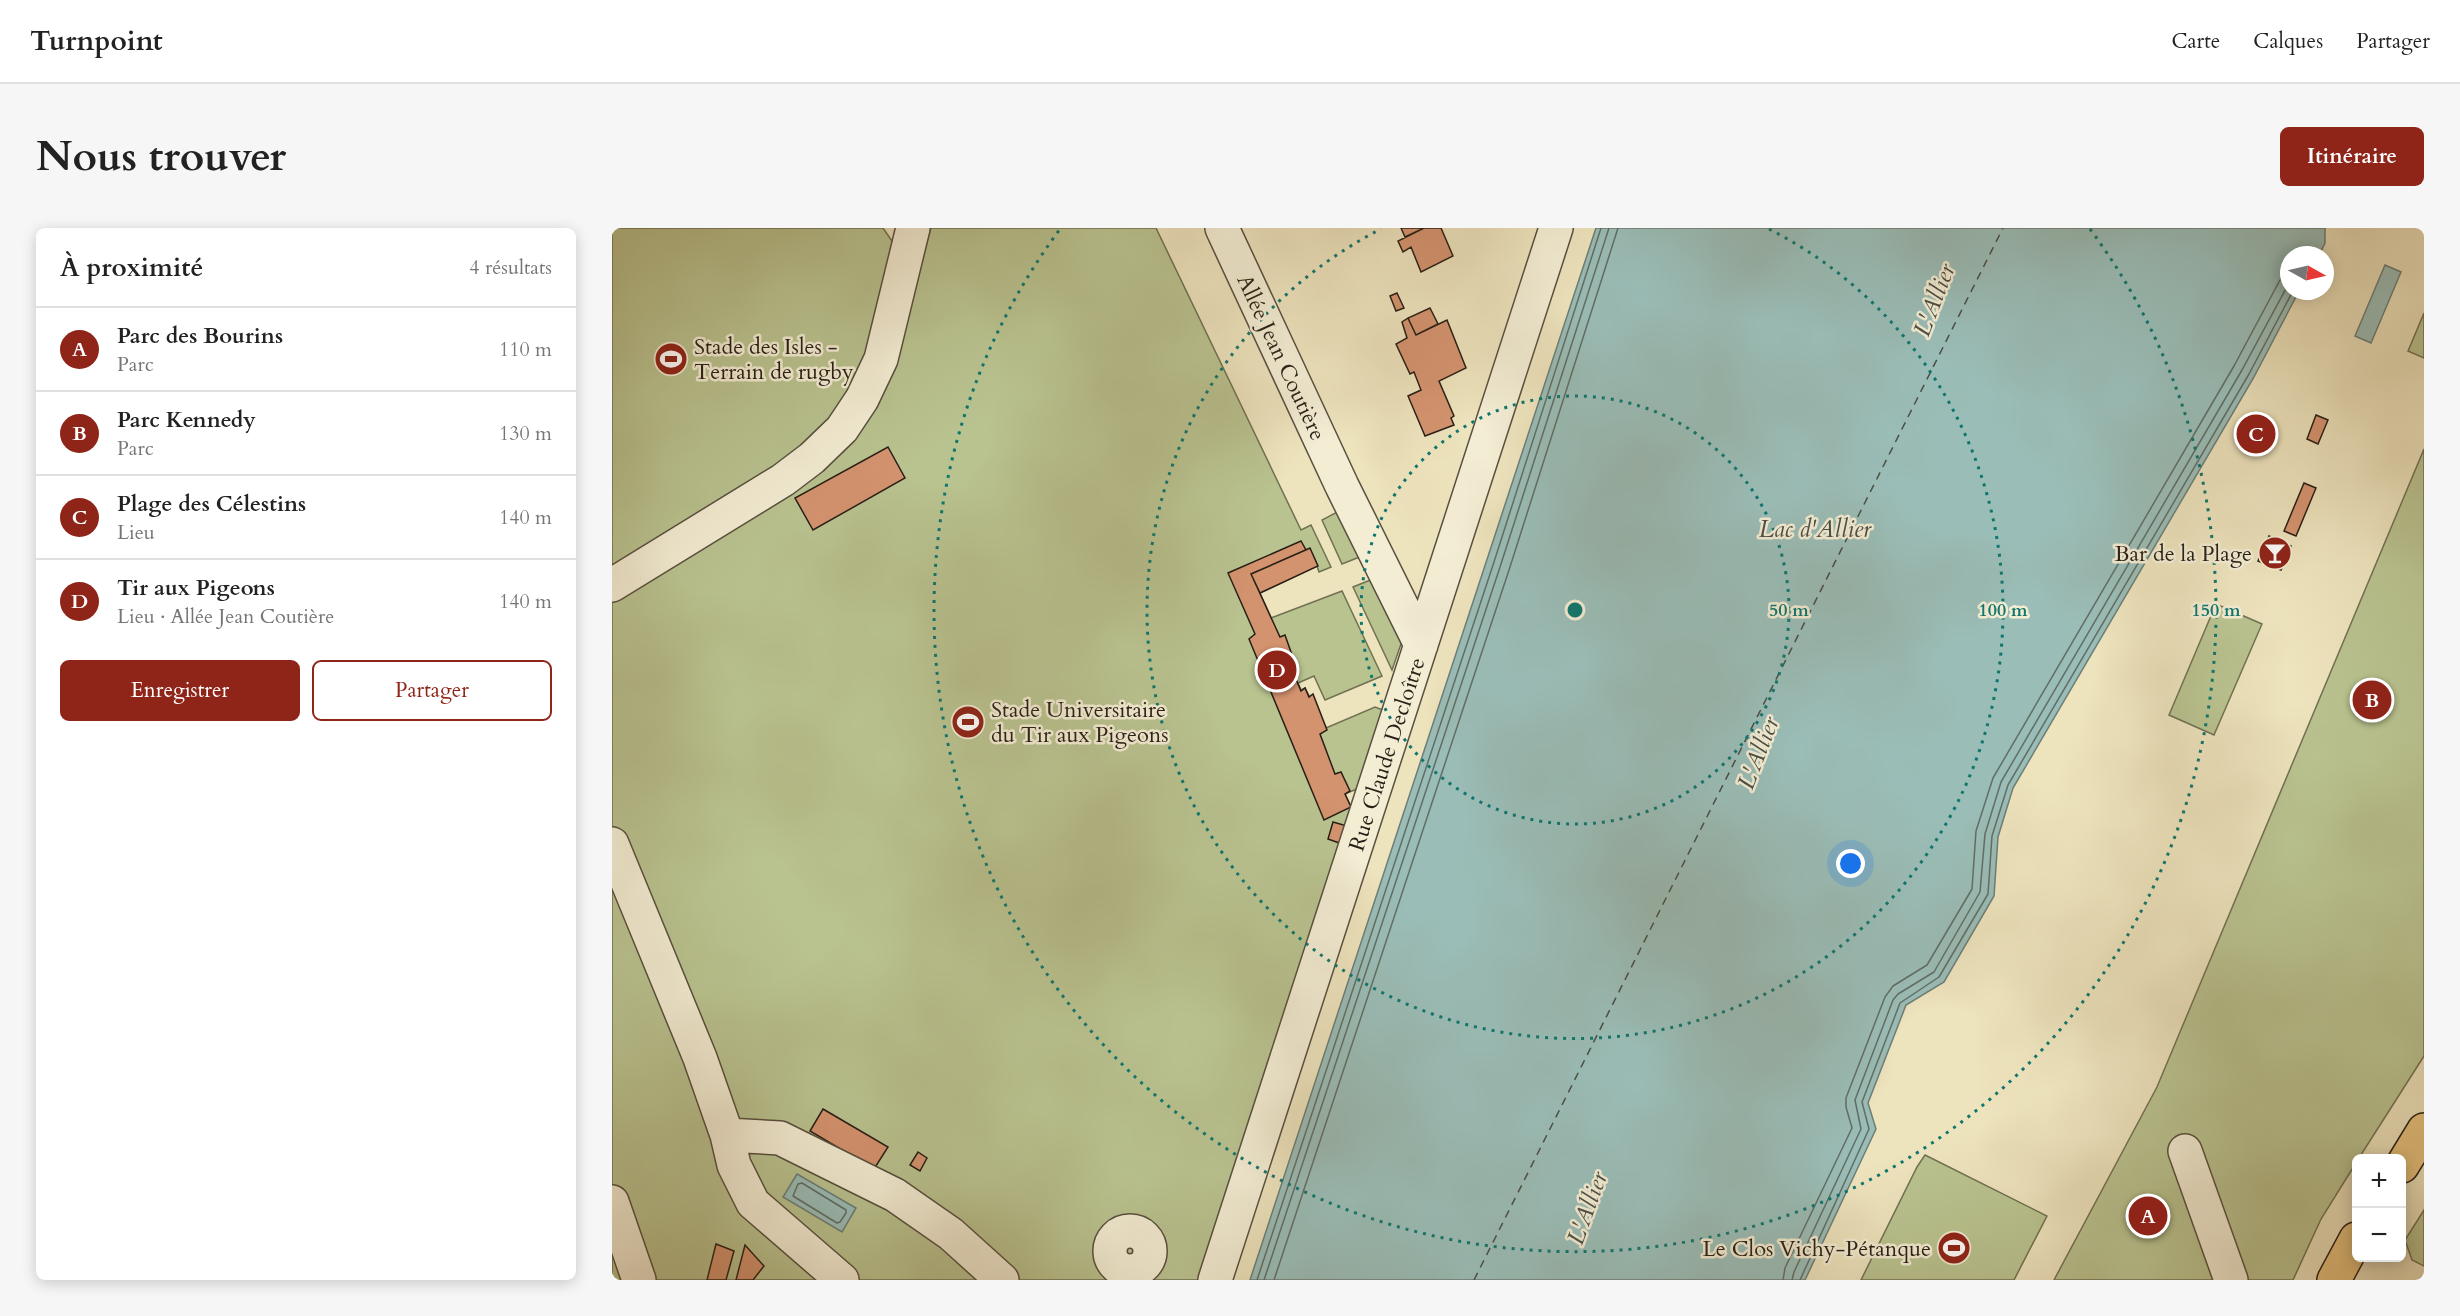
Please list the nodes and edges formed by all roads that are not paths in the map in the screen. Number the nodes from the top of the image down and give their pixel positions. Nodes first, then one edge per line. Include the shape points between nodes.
1 (913, 228) edge
2 (1222, 228) edge
3 (1556, 228) edge
4 (612, 585) edge
5 (1421, 645) junction
6 (612, 844) edge
7 (2424, 1130) edge
8 (727, 1135) junction
9 (2185, 1151) dead end
10 (2406, 1159) edge
11 (612, 1202) edge
12 (2352, 1246) edge
13 (639, 1280) edge
14 (842, 1280) edge
15 (1002, 1280) edge
16 (1215, 1280) edge
17 (2231, 1280) edge
18 (2334, 1280) edge

1 - 4 street via 881,359 842,429 783,480
2 - 5 street, Allée Jean Coutière
3 - 5 street, Rue Claude Decloître
5 - 16 street, Rue Claude Decloître
6 - 8 street via 700,1058
7 - 10 main road
8 - 14 street via 734,1165 753,1203
8 - 15 street via 780,1138 895,1195 951,1233
9 - 17 street
11 - 13 street
12 - 18 main road

